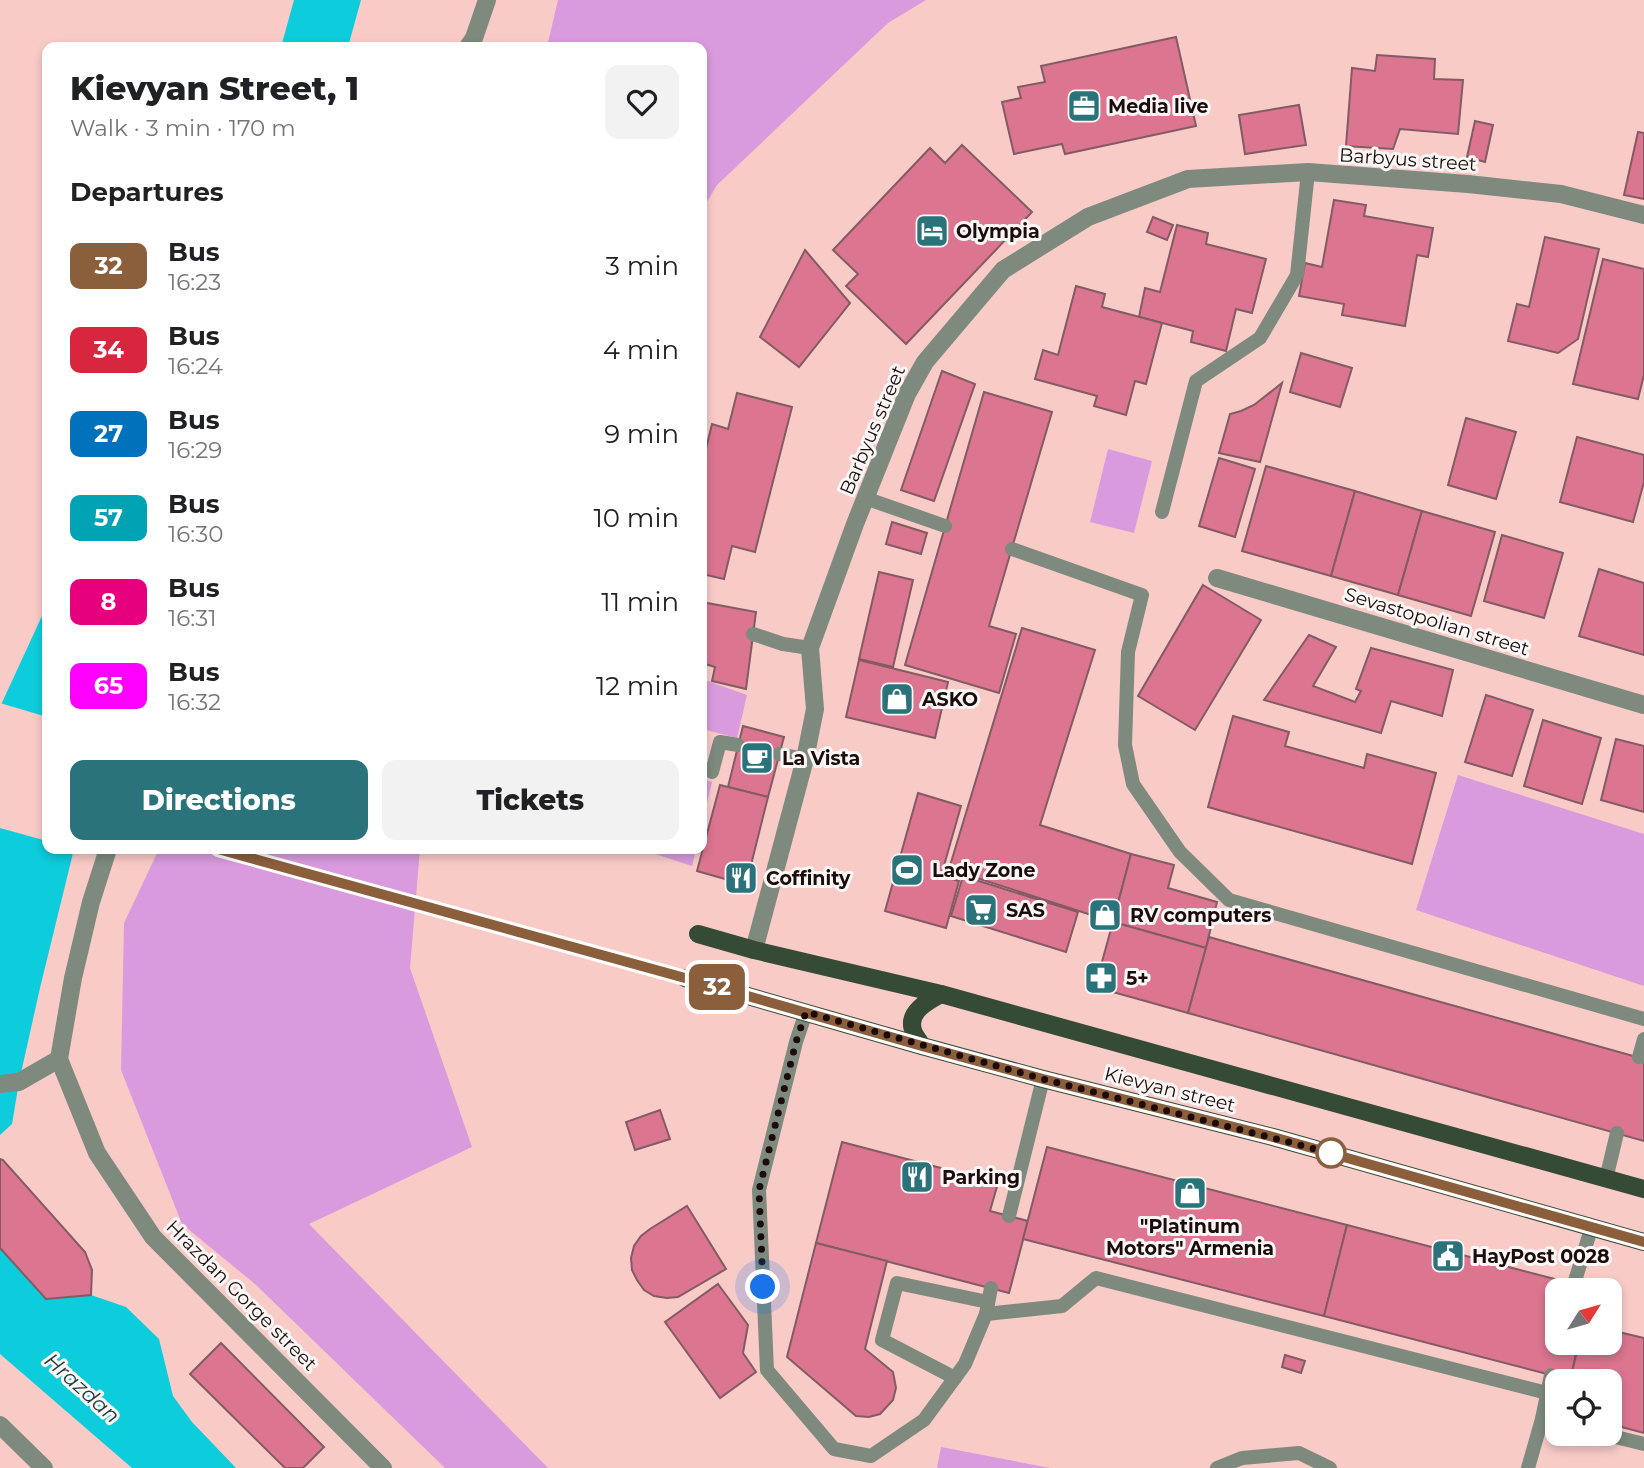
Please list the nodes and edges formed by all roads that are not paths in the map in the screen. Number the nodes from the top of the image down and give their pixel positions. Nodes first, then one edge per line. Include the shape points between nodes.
1 (487, 0) edge
2 (471, 42) edge
3 (1308, 172) junction
4 (1644, 215) edge
5 (865, 498) junction
6 (1162, 512) dead end
7 (945, 526) dead end
8 (1012, 549) dead end
9 (1217, 578) dead end
10 (754, 634) dead end
11 (810, 648) junction
12 (1644, 705) edge
13 (738, 745) dead end
14 (779, 754) dead end
15 (805, 759) junction
16 (712, 772) dead end
17 (106, 854) edge
18 (698, 934) dead end
19 (754, 950) junction
20 (685, 978) dead end
21 (941, 995) junction
22 (806, 1012) junction
23 (1644, 1019) edge
24 (1644, 1039) edge
25 (922, 1046) junction
26 (1639, 1057) dead end
27 (59, 1059) junction
28 (1043, 1079) junction
29 (0, 1084) edge
30 (1617, 1133) dead end
31 (1606, 1179) junction
32 (1644, 1189) edge
33 (1009, 1216) dead end
34 (1592, 1226) junction
35 (1644, 1242) edge
36 (1576, 1278) edge
37 (988, 1301) junction
38 (955, 1378) junction
39 (1545, 1392) edge
40 (1545, 1403) edge
41 (1542, 1419) junction
42 (1545, 1420) edge
43 (0, 1425) edge
44 (1622, 1439) edge
45 (1644, 1444) edge
46 (44, 1468) edge
47 (383, 1468) edge
48 (1217, 1468) edge
49 (1330, 1468) edge
50 (1528, 1468) edge

1 - 2 street
3 - 4 street, Barbyus street via 1561,194
3 - 5 street, Barbyus street via 1188,179 1088,217 1003,270 925,362 907,394
3 - 6 lane via 1297,275 1260,338 1196,382
5 - 7 lane
5 - 11 street, Barbyus street
8 - 23 lane via 1142,595 1128,652 1125,745 1133,785 1180,852 1228,900
9 - 12 street, Sevastopolian street
10 - 11 lane
11 - 15 street, Barbyus street via 815,709
13 - 16 lane via 720,741
14 - 15 lane
15 - 19 street, Barbyus street
17 - 27 street via 73,978
18 - 19 main road, Kievyan street
19 - 21 main road, Kievyan street
20 - 22 main road, Kievyan street
21 - 25 main road via 916,1012 912,1030
21 - 31 main road, Kievyan street
22 - 25 main road, Kievyan street
22 - 38 lane via 759,1190 766,1370 834,1449 871,1456 924,1420
24 - 26 lane
25 - 28 main road, Kievyan street
27 - 29 street via 19,1082
27 - 47 street, Hrazdan Gorge street via 97,1153 153,1237
28 - 33 lane
28 - 34 main road, Kievyan street
30 - 31 lane
31 - 32 main road, Kievyan street
34 - 35 main road, Kievyan street
34 - 36 lane
37 - 38 lane via 965,1364
37 - 38 lane via 897,1283 882,1340
37 - 39 lane via 1062,1306 1096,1278
40 - 41 lane
41 - 42 lane
41 - 50 lane
43 - 46 street
44 - 45 lane
48 - 49 lane via 1242,1458 1299,1453

